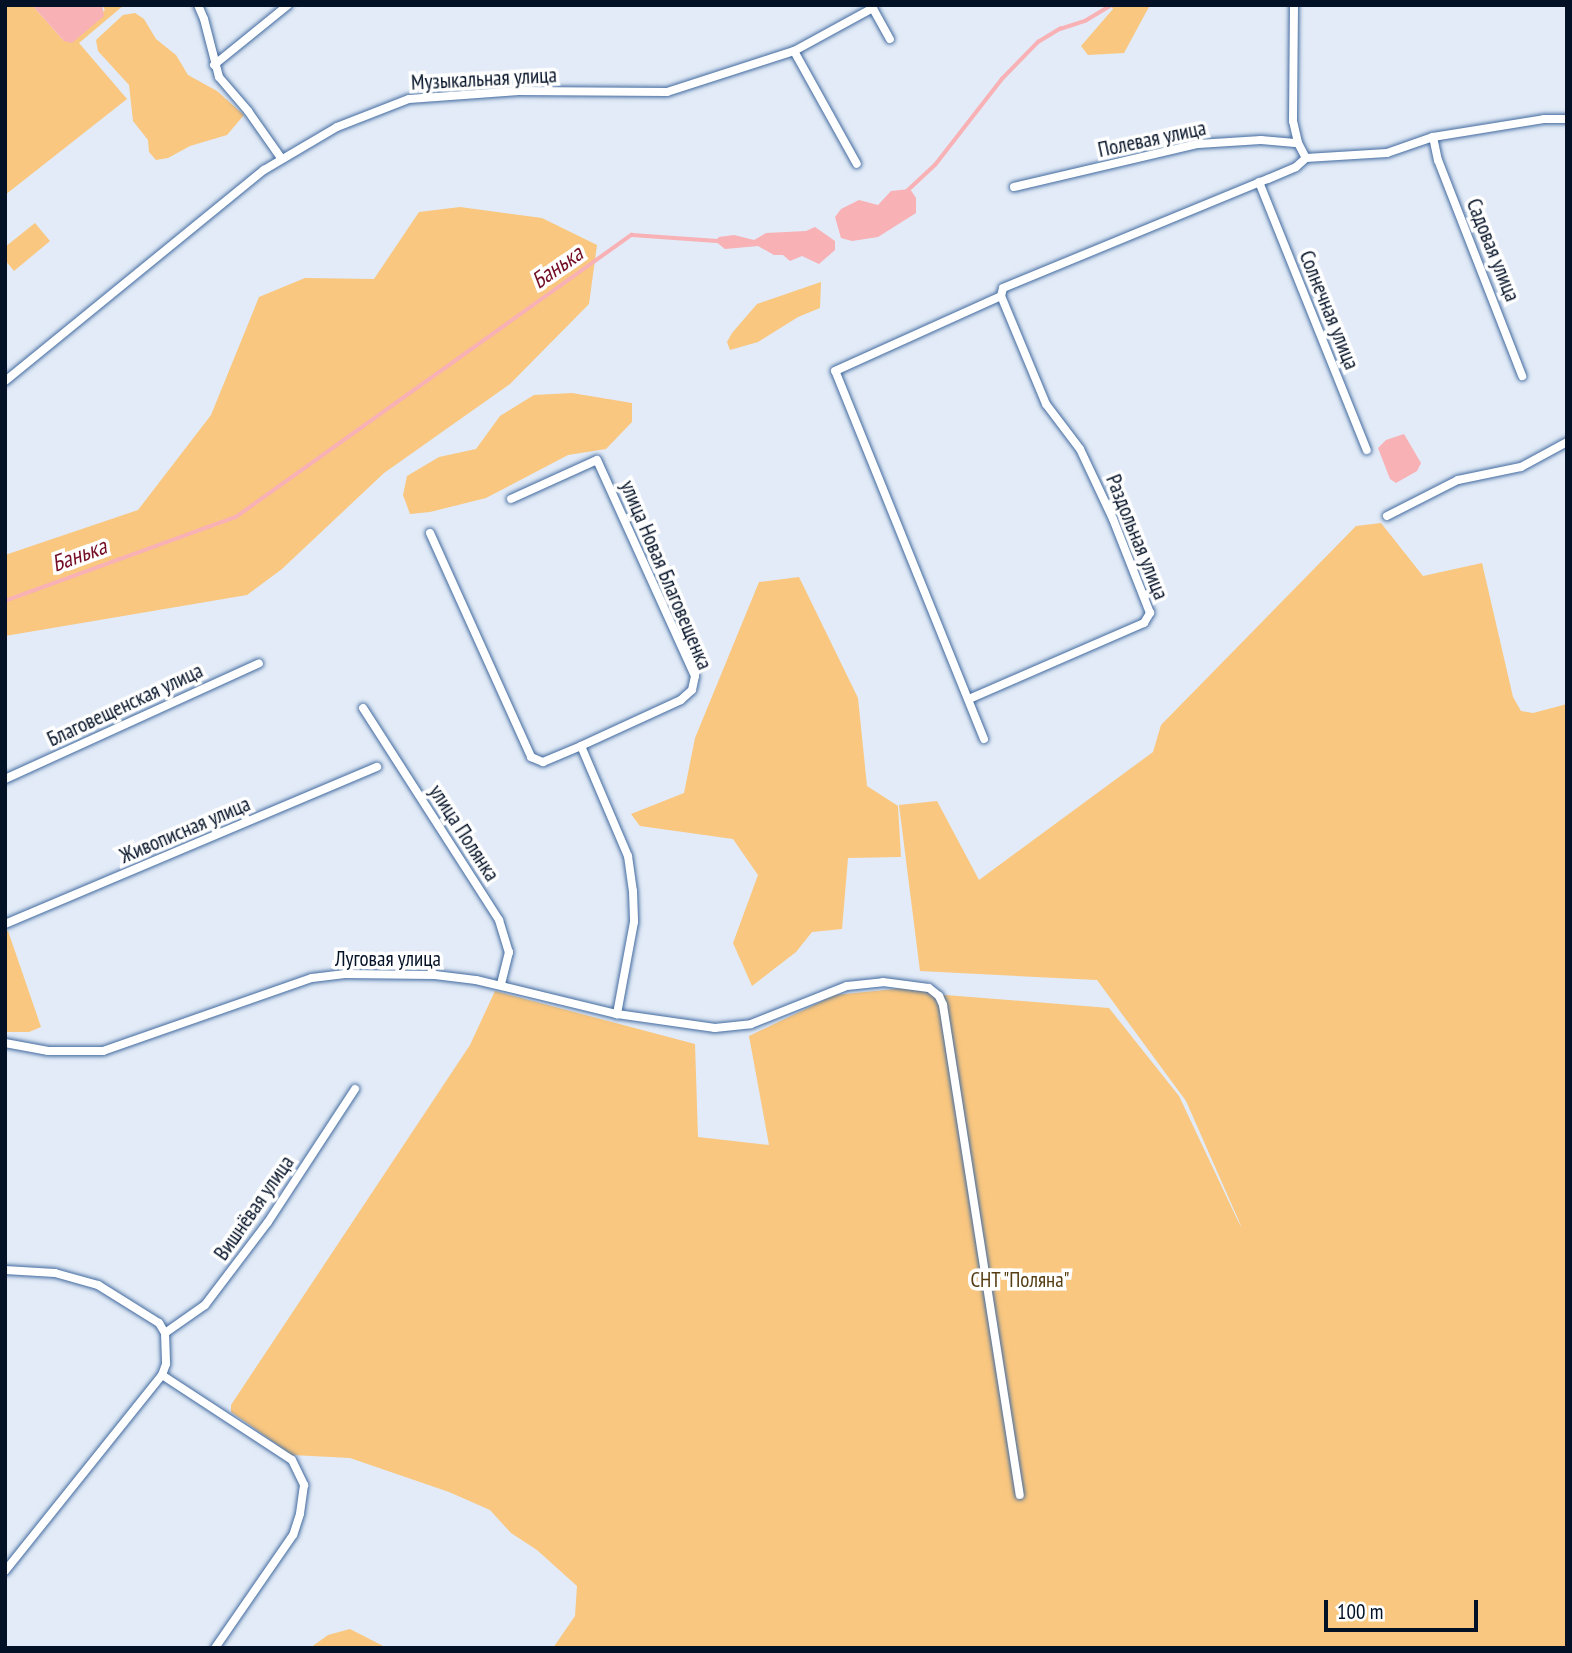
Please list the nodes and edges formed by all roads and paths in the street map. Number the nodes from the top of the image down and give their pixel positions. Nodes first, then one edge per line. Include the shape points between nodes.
1 (198, 5) edge
2 (288, 5) edge
3 (1294, 5) edge
4 (872, 7) edge
5 (890, 39) dead end
6 (794, 51) junction
7 (214, 65) junction
8 (1567, 119) edge
9 (1433, 137) junction
10 (1298, 143) junction
11 (1306, 158) junction
12 (281, 159) junction
13 (857, 164) dead end
14 (1259, 182) junction
15 (1014, 187) dead end
16 (1001, 296) junction
17 (1522, 376) dead end
18 (5, 381) edge
19 (1567, 442) edge
20 (1367, 450) dead end
21 (511, 499) dead end
22 (1387, 516) dead end
23 (430, 533) dead end
24 (259, 663) dead end
25 (969, 699) junction
26 (363, 708) dead end
27 (984, 739) dead end
28 (581, 746) junction
29 (377, 767) dead end
30 (5, 779) edge
31 (5, 924) edge
32 (501, 985) junction
33 (617, 1014) junction
34 (5, 1043) edge
35 (355, 1089) dead end
36 (5, 1270) edge
37 (165, 1332) junction
38 (162, 1375) junction
39 (1020, 1495) dead end
40 (5, 1571) edge
41 (215, 1648) edge

1 - 7 street
2 - 7 street
3 - 10 street via 1291,70
4 - 5 street
4 - 6 street, Музыкальная улица
6 - 12 street, Музыкальная улица via 667,92 519,91 409,99 337,127
6 - 13 street
7 - 12 street
8 - 9 street
9 - 11 street via 1387,153
9 - 17 street, Садовая улица
10 - 11 street
10 - 15 street, Полевая улица via 1199,144
11 - 14 street
12 - 18 street, Музыкальная улица
14 - 16 street via 1003,288
14 - 20 street, Солнечная улица
16 - 25 street via 835,371
16 - 25 street, Раздольная улица via 1046,404 1080,449 1113,519 1150,614 1144,624
19 - 22 street via 1521,467 1458,480
21 - 28 street, улица Новая Благовещенка via 597,460 695,676 692,690 681,700
23 - 28 street via 531,757 543,762
24 - 30 street, Благовещенская улица
25 - 27 street
26 - 32 street, улица Полянка via 499,920 509,952
28 - 33 street via 628,856 633,891 634,922
29 - 31 street, Живописная улица
32 - 33 street, Луговая улица
32 - 34 street, Луговая улица via 435,975 345,974 312,978 103,1051 48,1051
33 - 39 street, Луговая улица via 694,1027 737,1027 847,986 914,984 939,996
35 - 37 street, Вишнёвая улица via 268,1222 205,1305
36 - 37 street via 79,1277 98,1284 159,1323
37 - 38 street
38 - 40 street
38 - 41 street via 292,1460 304,1485 293,1535

